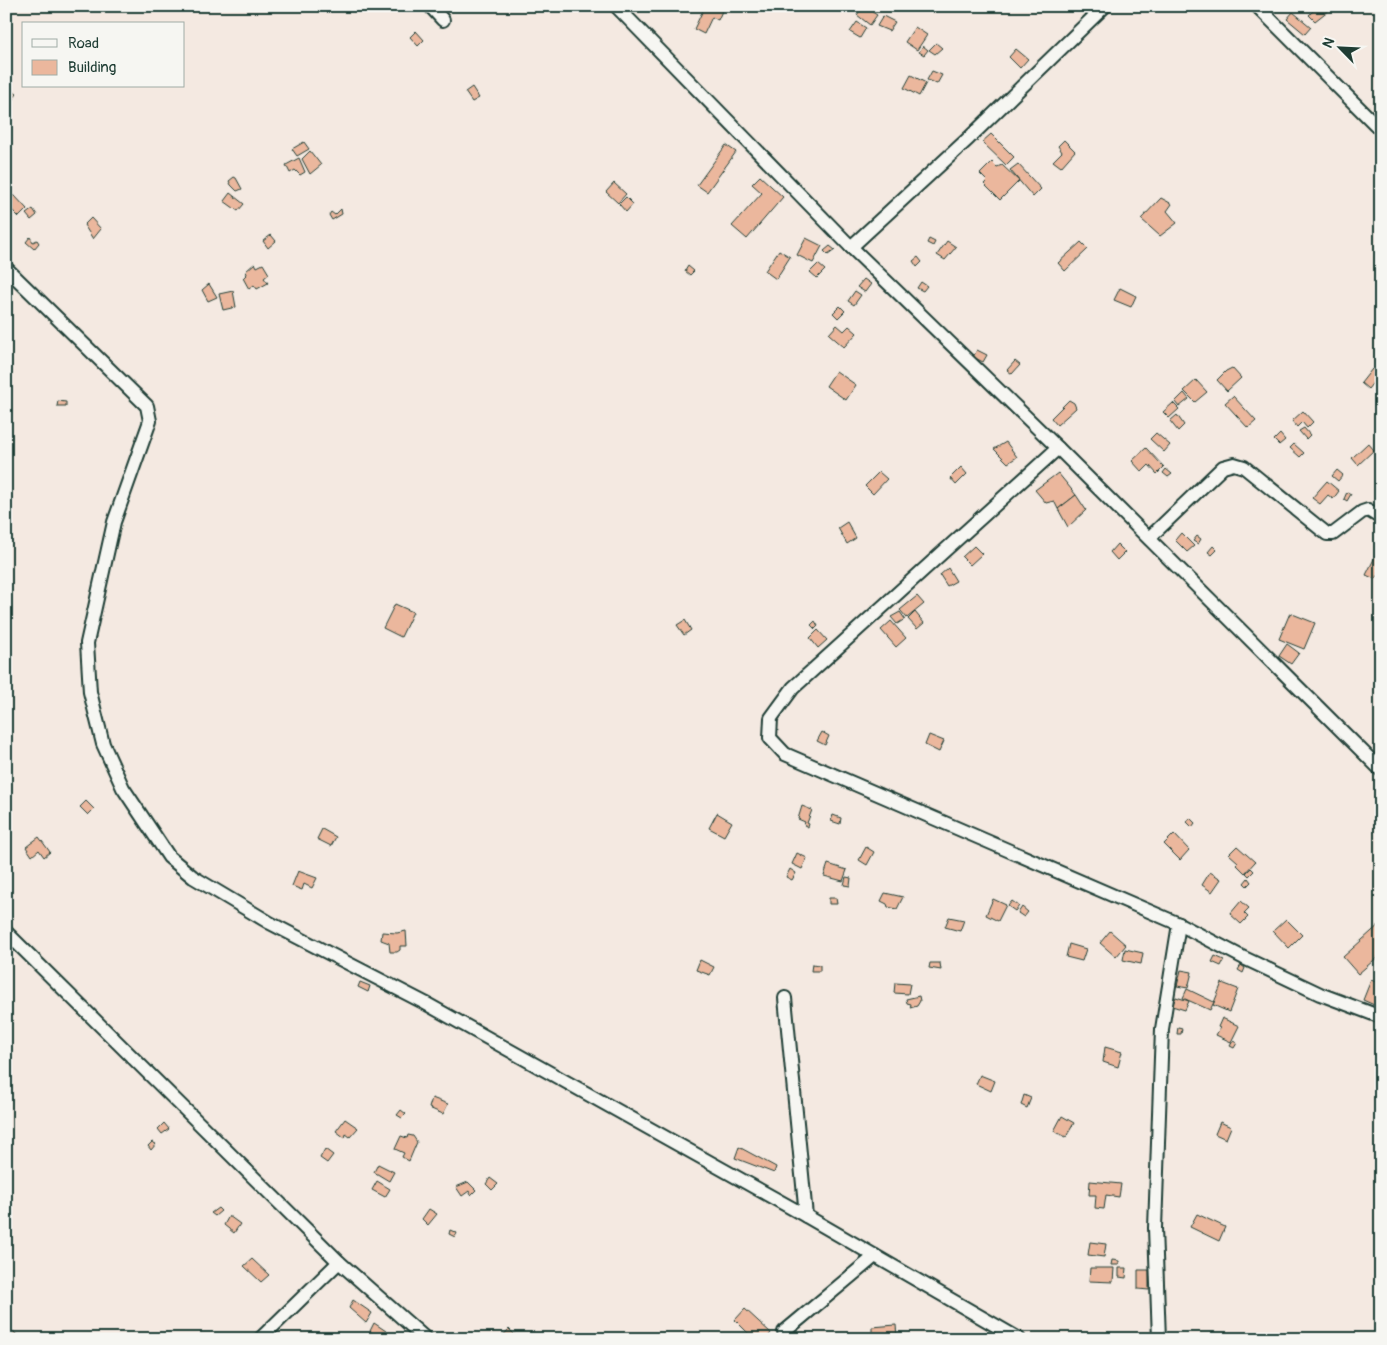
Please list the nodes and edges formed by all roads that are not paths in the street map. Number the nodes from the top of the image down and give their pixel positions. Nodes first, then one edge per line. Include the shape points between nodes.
1 (430, 6) edge
2 (616, 6) edge
3 (1105, 6) edge
4 (1257, 6) edge
5 (443, 20) dead end
6 (1381, 130) edge
7 (851, 247) junction
8 (6, 268) edge
9 (1058, 448) junction
10 (1381, 518) edge
11 (1149, 538) junction
12 (1381, 770) edge
13 (1180, 924) junction
14 (6, 932) edge
15 (785, 998) dead end
16 (1381, 1017) edge
17 (806, 1216) junction
18 (875, 1256) junction
19 (339, 1262) junction
20 (784, 1332) dead end
21 (260, 1339) edge
22 (426, 1339) edge
23 (1019, 1339) edge
24 (1159, 1339) edge

1 - 5 street
2 - 7 street
3 - 7 street via 970,138
4 - 6 street
7 - 9 street
8 - 17 street via 147,406 150,421 114,522 87,643 90,692 103,744 123,788 169,858 193,877 270,922 425,1003
9 - 11 street
9 - 13 street via 793,688 771,718 770,738 785,754
10 - 11 street via 1368,510 1333,534 1327,534 1244,467 1234,464 1223,467
11 - 12 street
13 - 16 street via 1320,994
13 - 24 street via 1162,1029 1155,1228
14 - 19 street
15 - 17 street
17 - 18 street
18 - 20 street
18 - 23 street
19 - 21 street
19 - 22 street

